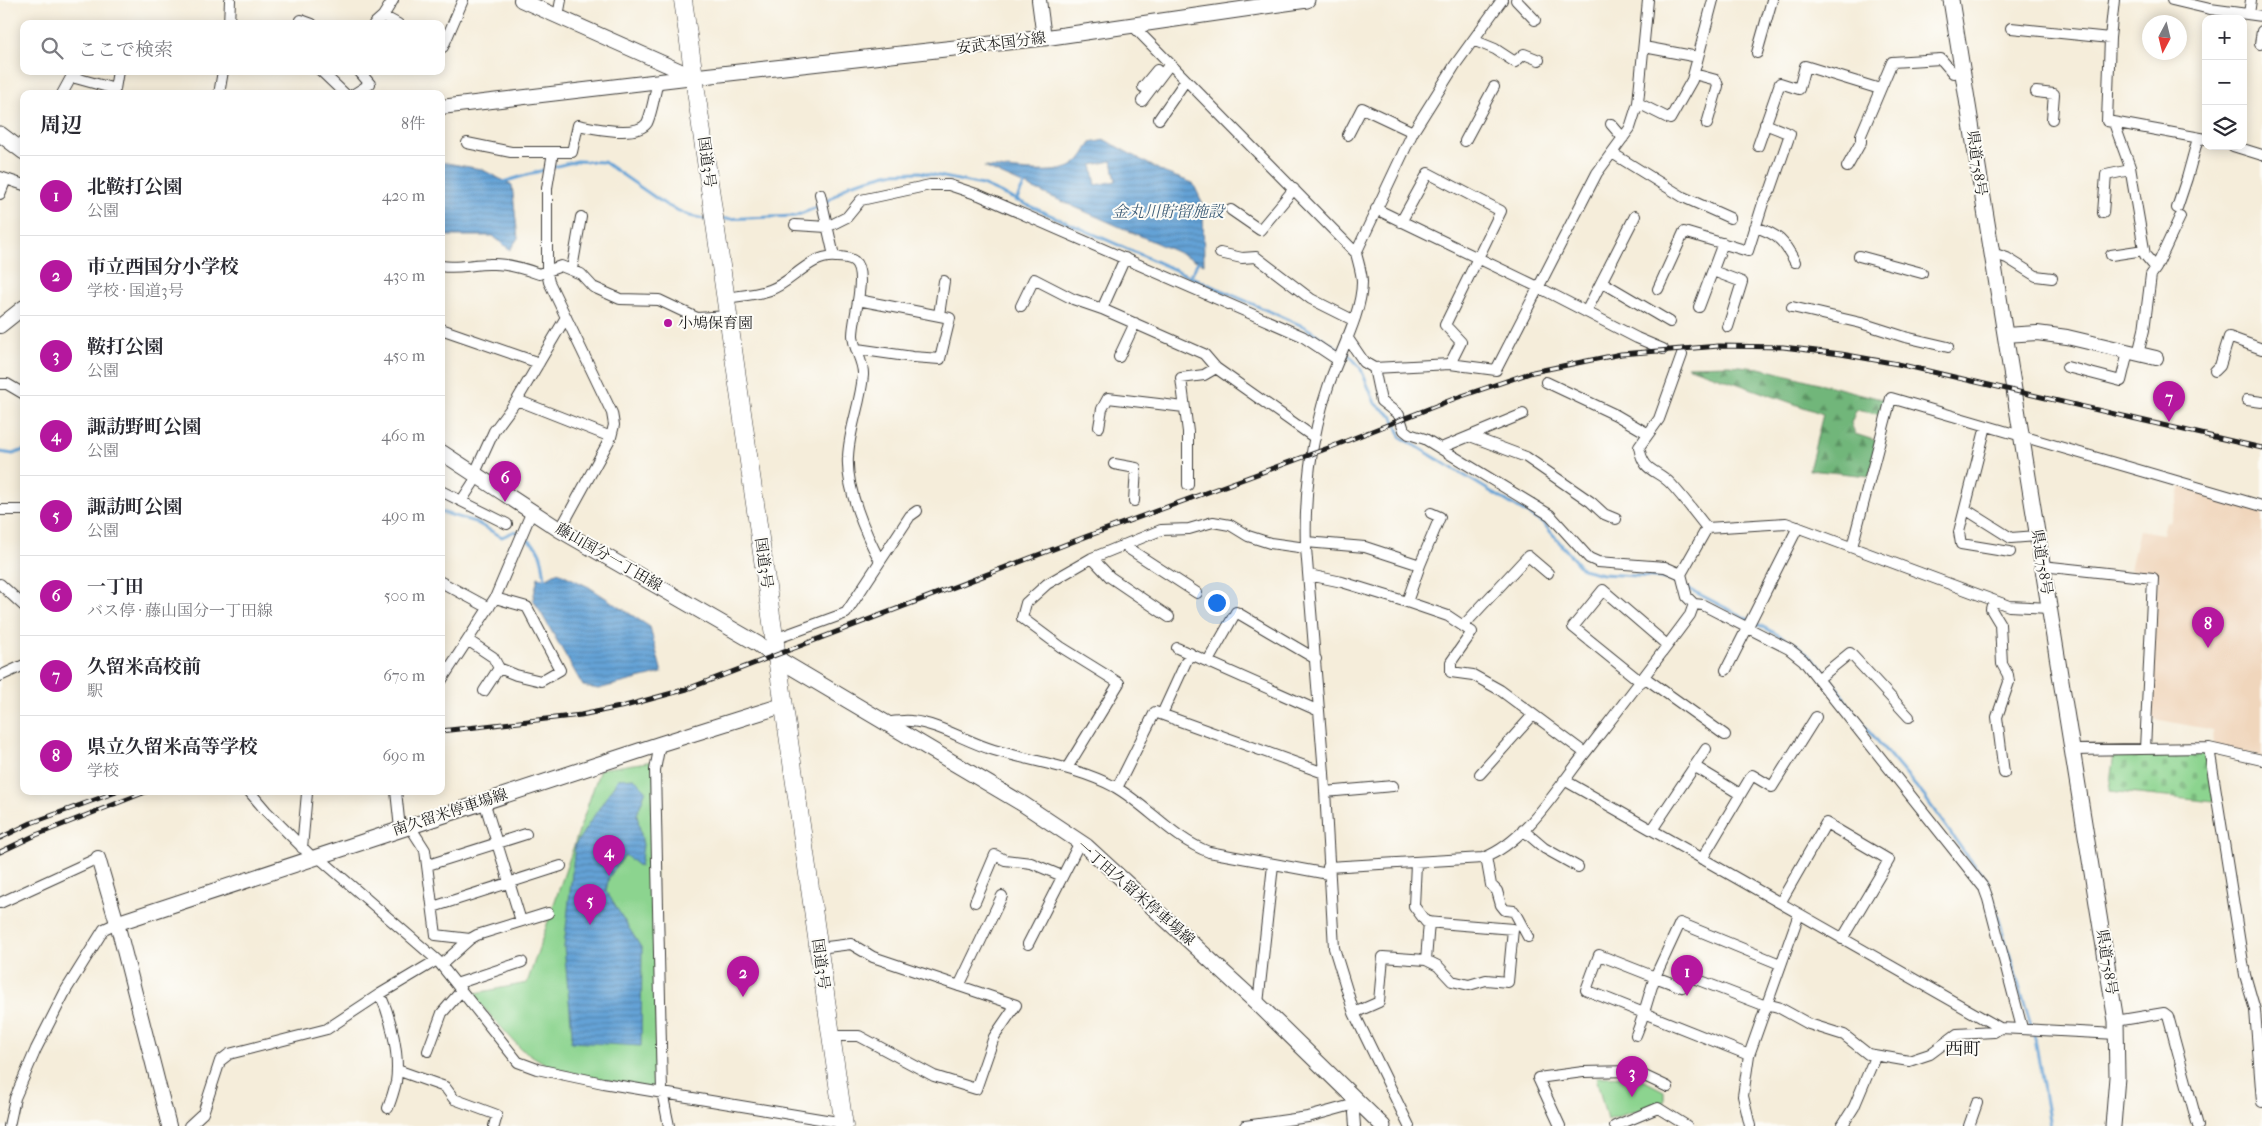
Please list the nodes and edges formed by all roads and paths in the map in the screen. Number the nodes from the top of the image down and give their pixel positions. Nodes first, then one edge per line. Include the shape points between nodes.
1 (230, 0) edge
2 (393, 0) edge
3 (463, 0) edge
4 (521, 0) edge
5 (561, 0) edge
6 (683, 0) edge
7 (1039, 0) edge
8 (1307, 0) edge
9 (1502, 0) edge
10 (1516, 0) edge
11 (1648, 0) edge
12 (1713, 0) edge
13 (1772, 0) edge
14 (1951, 0) edge
15 (2114, 0) edge
16 (2172, 0) edge
17 (2251, 0) edge
18 (1278, 2) edge
19 (2249, 14) junction
20 (2231, 15) edge
21 (2242, 15) edge
22 (383, 16) junction
23 (558, 16) junction
24 (2262, 16) edge
25 (229, 20) edge
26 (378, 20) edge
27 (390, 20) edge
28 (1535, 20) dead end
29 (1132, 25) junction
30 (2011, 28) dead end
31 (2262, 32) edge
32 (445, 38) edge
33 (1044, 38) junction
34 (2110, 38) junction
35 (1473, 40) junction
36 (2260, 44) dead end
37 (1644, 47) junction
38 (1757, 53) dead end
39 (642, 54) junction
40 (1698, 58) junction
41 (1539, 60) dead end
42 (1168, 62) junction
43 (1963, 72) junction
44 (1694, 74) junction
45 (72, 75) edge
46 (78, 75) edge
47 (117, 75) edge
48 (222, 75) edge
49 (325, 75) edge
50 (362, 75) edge
51 (694, 77) junction
52 (1186, 80) junction
53 (652, 81) junction
54 (1144, 86) dead end
55 (1494, 87) dead end
56 (1880, 89) junction
57 (64, 90) edge
58 (221, 90) edge
59 (341, 90) edge
60 (360, 90) edge
61 (2036, 92) dead end
62 (1142, 101) dead end
63 (1638, 103) junction
64 (445, 107) edge
65 (1158, 119) dead end
66 (2052, 119) dead end
67 (2114, 123) junction
68 (1610, 124) dead end
69 (1707, 124) dead end
70 (1765, 124) junction
71 (1413, 132) junction
72 (0, 134) edge
73 (1348, 135) dead end
74 (1623, 138) junction
75 (2202, 138) edge
76 (1465, 142) dead end
77 (467, 143) dead end
78 (1758, 146) dead end
79 (20, 149) edge
80 (2246, 150) edge
81 (553, 152) junction
82 (1612, 153) junction
83 (2262, 155) edge
84 (1847, 167) dead end
85 (2130, 170) junction
86 (3, 178) edge
87 (20, 184) edge
88 (1294, 189) junction
89 (0, 194) edge
90 (820, 194) dead end
91 (1376, 209) junction
92 (1232, 210) dead end
93 (2103, 213) dead end
94 (1635, 216) dead end
95 (581, 217) dead end
96 (1730, 218) dead end
97 (1401, 222) junction
98 (795, 225) dead end
99 (826, 227) junction
100 (1755, 227) junction
101 (1723, 244) junction
102 (2144, 250) junction
103 (1220, 253) dead end
104 (1356, 253) junction
105 (1992, 253) junction
106 (2111, 255) dead end
107 (834, 256) junction
108 (1859, 256) dead end
109 (1124, 258) junction
110 (1477, 258) junction
111 (1795, 262) dead end
112 (445, 267) edge
113 (2156, 268) junction
114 (572, 269) junction
115 (1713, 271) junction
116 (547, 273) junction
117 (1922, 273) dead end
118 (2052, 278) dead end
119 (944, 281) dead end
120 (1602, 282) junction
121 (1538, 287) junction
122 (1658, 289) dead end
123 (726, 298) junction
124 (858, 300) junction
125 (1021, 306) dead end
126 (1699, 307) dead end
127 (1792, 308) dead end
128 (1102, 309) junction
129 (20, 310) edge
130 (1586, 312) junction
131 (939, 315) junction
132 (728, 316) junction
133 (566, 317) junction
134 (1353, 320) junction
135 (1670, 322) dead end
136 (1135, 324) junction
137 (0, 326) edge
138 (1728, 327) dead end
139 (445, 330) edge
140 (2005, 335) junction
141 (1347, 337) junction
142 (1948, 347) dead end
143 (857, 349) junction
144 (1663, 349) dead end
145 (2262, 350) edge
146 (2133, 353) junction
147 (1682, 355) dead end
148 (1119, 357) dead end
149 (2156, 358) dead end
150 (1338, 360) junction
151 (539, 363) junction
152 (1450, 364) junction
153 (2067, 367) dead end
154 (1216, 368) junction
155 (1374, 368) junction
156 (2215, 371) dead end
157 (1546, 382) dead end
158 (0, 384) edge
159 (20, 392) edge
160 (517, 400) junction
161 (2246, 400) dead end
162 (2262, 402) edge
163 (1184, 407) junction
164 (1523, 414) dead end
165 (1986, 426) junction
166 (1099, 427) dead end
167 (1647, 433) junction
168 (1470, 436) junction
169 (2021, 436) junction
170 (611, 437) junction
171 (1315, 438) junction
172 (1441, 448) junction
173 (445, 455) edge
174 (1114, 464) dead end
175 (476, 476) junction
176 (1188, 486) dead end
177 (445, 492) edge
178 (462, 500) junction
179 (1134, 501) dead end
180 (2262, 506) edge
181 (1965, 508) junction
182 (0, 510) edge
183 (20, 510) edge
184 (917, 510) dead end
185 (532, 511) junction
186 (1431, 513) dead end
187 (1616, 519) dead end
188 (507, 524) dead end
189 (1798, 527) junction
190 (1707, 528) junction
191 (560, 530) junction
192 (2037, 536) junction
193 (1123, 545) junction
194 (1306, 545) junction
195 (1852, 547) junction
196 (2010, 552) dead end
197 (1092, 558) junction
198 (880, 561) junction
199 (1420, 565) junction
200 (2042, 566) junction
201 (1548, 573) dead end
202 (1681, 574) junction
203 (1309, 575) junction
204 (0, 584) edge
205 (445, 584) edge
206 (1197, 593) dead end
207 (495, 598) junction
208 (1993, 601) junction
209 (20, 602) edge
210 (1407, 602) junction
211 (1694, 604) junction
212 (489, 608) junction
213 (2048, 608) junction
214 (1169, 617) dead end
215 (1463, 626) junction
216 (1749, 628) junction
217 (775, 639) junction
218 (469, 641) junction
219 (1667, 646) junction
220 (1177, 648) dead end
221 (1190, 653) junction
222 (1316, 659) junction
223 (778, 660) junction
224 (1208, 662) junction
225 (20, 667) edge
226 (500, 668) junction
227 (1726, 670) dead end
228 (445, 675) edge
229 (0, 676) edge
230 (1643, 679) junction
231 (1818, 679) junction
232 (484, 692) dead end
233 (784, 705) junction
234 (1320, 711) junction
235 (1162, 714) junction
236 (1533, 715) junction
237 (1816, 717) dead end
238 (1909, 718) dead end
239 (884, 723) junction
240 (1725, 735) dead end
241 (660, 744) junction
242 (2210, 748) junction
243 (1706, 749) dead end
244 (2145, 749) junction
245 (2072, 750) junction
246 (1585, 753) junction
247 (2262, 760) edge
248 (1694, 766) junction
249 (1067, 768) junction
250 (1324, 773) junction
251 (2004, 773) dead end
252 (1480, 774) dead end
253 (1564, 780) junction
254 (1393, 786) dead end
255 (1117, 788) junction
256 (1325, 792) junction
257 (1740, 794) junction
258 (253, 795) edge
259 (307, 795) edge
260 (397, 795) edge
261 (484, 801) junction
262 (405, 827) junction
263 (1523, 830) junction
264 (1652, 830) junction
265 (526, 834) dead end
266 (1080, 842) junction
267 (497, 843) junction
268 (310, 853) junction
269 (1486, 857) junction
270 (98, 858) joint
271 (1702, 858) junction
272 (1416, 863) junction
273 (428, 865) junction
274 (1273, 865) junction
275 (560, 866) dead end
276 (1578, 867) dead end
277 (1328, 870) junction
278 (1062, 876) junction
279 (509, 882) junction
280 (1002, 896) dead end
281 (975, 902) dead end
282 (0, 903) edge
283 (1780, 903) junction
284 (433, 907) junction
285 (548, 912) dead end
286 (1799, 914) junction
287 (520, 921) junction
288 (1429, 922) junction
289 (117, 923) junction
290 (1528, 937) dead end
291 (1842, 938) junction
292 (470, 939) junction
293 (1028, 944) dead end
294 (819, 948) junction
295 (1426, 960) junction
296 (522, 962) dead end
297 (439, 963) junction
298 (1780, 964) junction
299 (1655, 977) junction
300 (959, 986) junction
301 (459, 988) junction
302 (380, 994) junction
303 (1258, 1004) junction
304 (1766, 1005) junction
305 (2258, 1010) edge
306 (1354, 1013) junction
307 (1644, 1014) junction
308 (2117, 1027) junction
309 (2000, 1028) junction
310 (2023, 1028) junction
311 (1636, 1035) dead end
312 (831, 1036) junction
313 (428, 1051) dead end
314 (1749, 1055) junction
315 (1875, 1056) junction
316 (397, 1070) junction
317 (1668, 1088) dead end
318 (662, 1092) junction
319 (1360, 1102) junction
320 (2262, 1102) edge
321 (1977, 1103) dead end
322 (388, 1108) dead end
323 (1308, 1121) edge
324 (844, 1125) edge
325 (9, 1126) edge
326 (169, 1126) edge
327 (189, 1126) edge
328 (494, 1126) edge
329 (669, 1126) edge
330 (1245, 1126) edge
331 (1355, 1126) edge
332 (1384, 1126) edge
333 (1409, 1126) edge
334 (1560, 1126) edge
335 (1615, 1126) edge
336 (1687, 1126) edge
337 (1750, 1126) edge
338 (1842, 1126) edge
339 (1969, 1126) edge
340 (2113, 1126) edge
341 (2198, 1126) edge

1 - 25 street
2 - 22 street
3 - 32 street
4 - 23 street
5 - 23 street
6 - 51 highway, 国道3号
7 - 33 street
8 - 18 main road, 安武本国分線
9 - 35 street
10 - 28 street
11 - 37 street
12 - 40 street
13 - 38 street
14 - 43 main road, 県道758号
15 - 34 street
16 - 20 street
17 - 19 street
18 - 29 main road, 安武本国分線
19 - 21 street
19 - 24 street
22 - 26 street
22 - 27 street
23 - 39 street
29 - 33 main road, 安武本国分線
29 - 42 street
30 - 34 street
31 - 36 street
33 - 51 main road, 安武本国分線
34 - 67 street via 2107,121
35 - 41 street via 1515,62 1524,54
35 - 71 street
37 - 40 street
37 - 63 street
39 - 51 street
39 - 53 street
40 - 44 street
42 - 52 street
42 - 54 street
42 - 62 street
43 - 56 street via 1953,73 1941,59 1892,62
43 - 105 main road, 県道758号
44 - 63 street via 1670,119
44 - 69 street via 1716,80 1718,86
45 - 57 street
46 - 47 street via 115,89
48 - 58 street
49 - 59 street
50 - 60 street via 370,84
51 - 53 street
51 - 123 highway, 国道3号
52 - 65 street
52 - 88 street
53 - 64 street
53 - 81 street via 646,123 640,128 612,131 578,125 572,152
55 - 76 street
56 - 70 street via 1805,66 1799,89 1780,83
56 - 84 street via 1861,142
61 - 66 street via 2054,94
63 - 74 street
67 - 75 street
67 - 85 street
68 - 74 street
70 - 78 street
70 - 100 street via 1790,134
71 - 73 street via 1362,108
71 - 91 street
72 - 79 main road
74 - 82 street
75 - 113 street
77 - 81 street via 511,152
80 - 83 street
81 - 116 street via 547,188
82 - 96 street via 1683,197
82 - 121 street via 1597,173
85 - 93 street via 2106,175
85 - 102 street
86 - 87 street
86 - 89 street
88 - 92 street via 1260,230
88 - 104 street
90 - 99 street
91 - 97 street
91 - 104 street
94 - 120 street
95 - 114 street
97 - 110 street
97 - 110 street via 1428,173 1502,211
98 - 99 street
99 - 107 street
99 - 109 street via 847,217 861,200 930,185 949,185
100 - 101 street via 1748,251
100 - 111 street via 1773,233 1786,244
101 - 115 street
101 - 122 street via 1684,232
102 - 106 street
102 - 113 street
103 - 134 street via 1242,258 1256,257 1310,299
104 - 134 street via 1362,280
105 - 118 street via 2007,258 2036,276
105 - 140 main road, 県道758号
107 - 123 street via 802,269 787,283
107 - 124 street via 853,260 858,266
108 - 117 street
109 - 128 street
109 - 150 street via 1302,336
110 - 121 street
110 - 152 street via 1445,325 1461,342
112 - 116 street via 491,264
113 - 146 street via 2151,275 2144,330
114 - 116 street via 561,266
114 - 132 street via 593,287 620,299 659,300 697,318
115 - 126 street
115 - 138 street via 1742,282
116 - 133 street
119 - 131 street
120 - 130 street
120 - 135 street
121 - 130 street
121 - 152 street via 1496,370
123 - 132 highway, 国道3号
124 - 131 street
124 - 143 street via 853,336
125 - 128 street via 1034,279 1073,299
127 - 142 street via 1861,322 1905,338
128 - 136 street
129 - 137 street
130 - 144 street
131 - 143 street via 950,318 940,359
132 - 217 highway, 国道3号
133 - 151 street
133 - 170 street via 612,412 614,425
134 - 141 street
136 - 148 street
136 - 154 street via 1204,354
139 - 151 street
140 - 146 street via 2037,333 2067,337
140 - 169 main road, 県道758号
141 - 150 street
141 - 155 street via 1364,362
143 - 198 street via 864,372 848,458 864,530
145 - 156 street via 2229,337 2220,366
146 - 149 street
146 - 153 street via 2122,381
147 - 167 street via 1659,419
150 - 171 street
151 - 160 street
152 - 155 street
154 - 163 street via 1204,376 1181,378
154 - 171 street
155 - 172 street via 1381,401 1398,415 1404,430
157 - 167 street
158 - 159 street
160 - 170 street
160 - 175 street via 494,431
161 - 162 street
163 - 166 street via 1108,398
163 - 176 street via 1188,432
164 - 168 street
165 - 169 street
165 - 181 street
165 - 195 street via 1890,398
167 - 190 street via 1639,447 1641,460 1652,472 1670,482
168 - 172 street
168 - 187 street via 1526,457 1604,514
169 - 180 street
169 - 192 main road, 県道758号
170 - 191 street
171 - 194 street via 1305,511
172 - 202 street via 1550,515 1589,558 1598,562 1665,567
173 - 175 main road, 藤山国分一丁田線
174 - 179 street via 1136,468
175 - 178 street
175 - 185 main road, 藤山国分一丁田線
177 - 178 street
178 - 188 street
181 - 192 street via 2011,538
181 - 196 street via 1959,532 1961,544
182 - 183 street
184 - 198 street
185 - 191 main road, 藤山国分一丁田線
185 - 207 street
186 - 199 street via 1440,517
189 - 190 street via 1786,523
189 - 195 street
189 - 216 street
190 - 202 street
191 - 223 main road, 藤山国分一丁田線 via 758,644
192 - 200 main road, 県道758号
193 - 194 street via 1161,530 1213,522 1230,525 1248,536 1270,543
193 - 197 street
193 - 206 street
194 - 199 street via 1365,547
194 - 203 street
195 - 208 street
197 - 214 street via 1110,577
197 - 249 street via 1047,584 1026,603 1022,618 1119,683
198 - 217 street via 846,613
199 - 210 street
200 - 213 main road, 県道758号
200 - 244 street via 2153,578
201 - 215 street via 1528,556
202 - 211 street via 1687,597
203 - 210 street
203 - 222 street
204 - 209 street
205 - 212 street
207 - 212 street
207 - 226 street via 527,607 560,670 541,681
208 - 213 street via 2009,606
208 - 251 street via 1992,609 2000,624 2002,664 2009,682 1997,717
210 - 215 street via 1448,616
211 - 216 street via 1703,605
211 - 219 street via 1690,615
212 - 218 street
213 - 245 main road, 県道758号
215 - 236 street via 1472,632 1451,662 1451,672 1473,675
216 - 227 street
216 - 231 street via 1803,660
217 - 223 highway, 国道3号
218 - 226 street via 493,657
218 - 228 street
219 - 230 street
219 - 230 street via 1603,590 1573,627
220 - 221 street
221 - 224 street
221 - 235 street
222 - 224 street via 1236,612
222 - 234 street
223 - 233 highway, 国道3号
223 - 239 main road, 一丁田久留米停車場線
224 - 234 street
225 - 229 street
226 - 232 street
230 - 240 street
230 - 246 street
231 - 238 street via 1850,653
231 - 310 street via 1984,888
233 - 241 main road, 南久留米停車場線
233 - 294 highway, 国道3号
234 - 250 street
235 - 250 street
235 - 255 street via 1155,712
236 - 246 street
236 - 252 street
237 - 257 street via 1772,787 1752,775
239 - 249 street via 910,720 935,726 993,750
239 - 266 main road, 一丁田久留米停車場線 via 1023,804
241 - 261 main road, 南久留米停車場線
241 - 318 street via 655,770
242 - 244 street
242 - 247 street
242 - 305 street via 2246,975
243 - 248 street
244 - 245 street
245 - 308 main road, 県道758号
246 - 253 street
248 - 257 street
248 - 264 street
249 - 255 street
250 - 256 street
253 - 263 street
253 - 264 street
254 - 256 street
255 - 274 street via 1193,846
256 - 277 street
257 - 271 street
258 - 268 street
259 - 268 street
260 - 262 street
261 - 262 main road, 南久留米停車場線
261 - 267 street
262 - 268 main road, 南久留米停車場線
262 - 273 street via 425,850
263 - 269 street via 1495,854
263 - 276 street via 1544,848
264 - 271 street
265 - 267 street
266 - 278 street
266 - 303 main road, 一丁田久留米停車場線
267 - 273 street
267 - 279 street
268 - 289 main road, 南久留米停車場線
268 - 297 street
269 - 272 street
269 - 290 street via 1491,886 1497,891 1501,905 1514,911
270 - 282 street
270 - 289 street
271 - 283 street
272 - 277 street
272 - 288 street via 1414,906
273 - 284 street
274 - 277 street
274 - 303 street
275 - 279 street
277 - 306 street via 1334,948
278 - 281 street via 1031,863 1005,860 995,855
278 - 293 street
279 - 284 street
279 - 287 street
280 - 300 street
283 - 286 street
283 - 291 street via 1826,823 1889,860
284 - 292 street via 436,935
285 - 287 street
286 - 291 street
286 - 298 street
287 - 292 street
288 - 295 street
288 - 295 street via 1513,929 1508,982 1486,980 1469,985 1452,982 1438,966
289 - 325 street via 104,929 66,990 15,1098
289 - 326 street
291 - 309 street
292 - 297 street
294 - 300 street via 851,944 873,957
294 - 312 highway, 国道3号
295 - 306 street via 1383,957 1379,1002
296 - 301 street
297 - 301 street
297 - 302 street
298 - 299 street via 1680,923
298 - 304 street
299 - 304 street via 1682,987 1688,976
299 - 307 street
299 - 307 street via 1599,955 1586,990
300 - 312 street via 1016,1005 994,1037 976,1089 934,1076 860,1036
301 - 313 street via 442,1013
301 - 318 street via 518,1062 568,1076
302 - 316 street via 391,1017
302 - 327 street via 328,1029 229,1054 220,1061 203,1113
303 - 319 main road, 一丁田久留米停車場線
304 - 314 street
304 - 315 street via 1844,1035
305 - 320 street
306 - 333 street
307 - 311 street
307 - 314 street
308 - 310 street
308 - 340 main road, 県道758号
308 - 341 street via 2164,1013 2168,1016
309 - 310 street
309 - 315 street via 1994,1032 1957,1034 1930,1054 1909,1061
312 - 324 highway, 国道3号
314 - 337 street via 1743,1096
315 - 338 street via 1854,1107
316 - 322 street
316 - 328 street via 445,1087 454,1099 498,1116
317 - 334 street via 1634,1071 1583,1072 1538,1078
318 - 324 street
318 - 329 street
319 - 323 street
319 - 331 street via 1354,1114
319 - 332 main road, 一丁田久留米停車場線
321 - 339 street
323 - 330 street
335 - 336 street via 1658,1108

